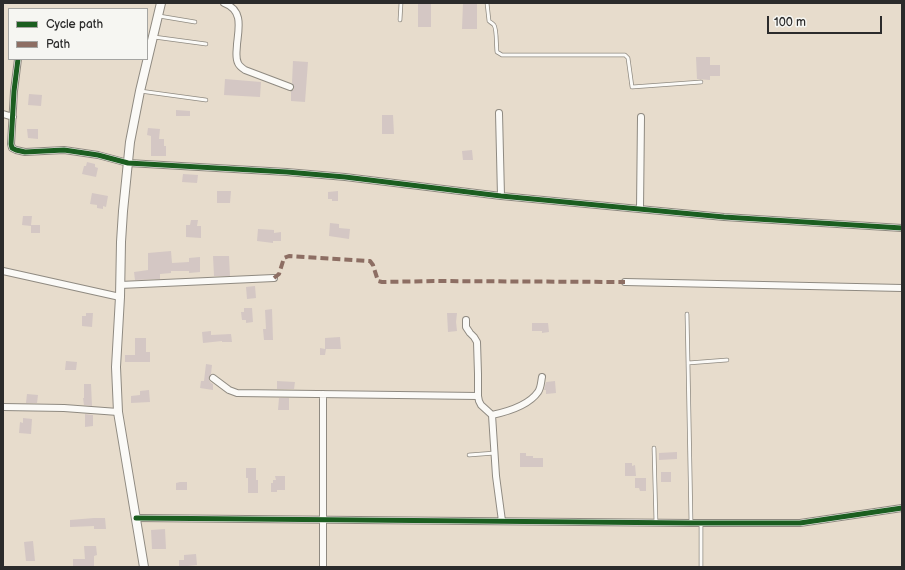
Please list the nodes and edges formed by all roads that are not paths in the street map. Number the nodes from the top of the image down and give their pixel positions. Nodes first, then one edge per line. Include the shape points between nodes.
1 (161, 3) edge
2 (224, 3) edge
3 (401, 3) edge
4 (487, 3) edge
5 (158, 16) junction
6 (400, 20) dead end
7 (195, 22) dead end
8 (153, 36) junction
9 (206, 44) dead end
10 (148, 57) edge
11 (18, 60) edge
12 (147, 60) edge
13 (701, 82) dead end
14 (290, 87) dead end
15 (140, 91) junction
16 (206, 100) dead end
17 (499, 112) dead end
18 (3, 114) edge
19 (641, 116) dead end
20 (13, 117) junction
21 (128, 163) junction
22 (501, 196) junction
23 (640, 209) junction
24 (902, 228) edge
25 (3, 271) edge
26 (274, 278) dead end
27 (625, 282) dead end
28 (120, 285) junction
29 (902, 288) edge
30 (120, 297) junction
31 (686, 314) dead end
32 (466, 320) dead end
33 (727, 360) dead end
34 (688, 363) junction
35 (542, 377) dead end
36 (212, 378) dead end
37 (322, 394) junction
38 (478, 396) junction
39 (3, 407) edge
40 (118, 412) junction
41 (492, 415) junction
42 (654, 448) dead end
43 (495, 453) junction
44 (469, 455) dead end
45 (902, 508) edge
46 (136, 518) junction
47 (322, 520) junction
48 (502, 521) junction
49 (656, 523) junction
50 (691, 523) junction
51 (701, 523) junction
52 (144, 567) edge
53 (322, 567) edge
54 (701, 567) edge

1 - 5 street
2 - 14 street via 235,10 237,16 238,65
3 - 6 lane
4 - 13 lane via 488,21 496,28 497,52 502,55 625,55 628,58 632,87
5 - 7 lane
5 - 8 street
8 - 9 lane
8 - 10 street
11 - 20 street
12 - 15 street
15 - 16 lane
15 - 21 street
17 - 22 street
18 - 20 street
19 - 23 street
20 - 21 street via 13,149 25,152 64,150
21 - 22 street via 345,177
21 - 28 street
22 - 23 street
23 - 24 street
25 - 30 street
26 - 28 street
27 - 29 street
28 - 30 street
30 - 40 street via 116,367
31 - 34 lane
32 - 38 street via 466,328 477,342
33 - 34 lane
34 - 50 lane
35 - 41 street via 538,392 532,399 506,412
36 - 37 street via 237,393
37 - 38 street
37 - 47 street
38 - 41 street via 481,405
39 - 40 street
40 - 46 street
41 - 43 street
42 - 49 lane
43 - 44 lane
43 - 48 street
45 - 51 street via 800,523
46 - 47 street
46 - 52 street
47 - 48 street
47 - 53 street
48 - 49 street
49 - 50 street
50 - 51 street
51 - 54 lane

